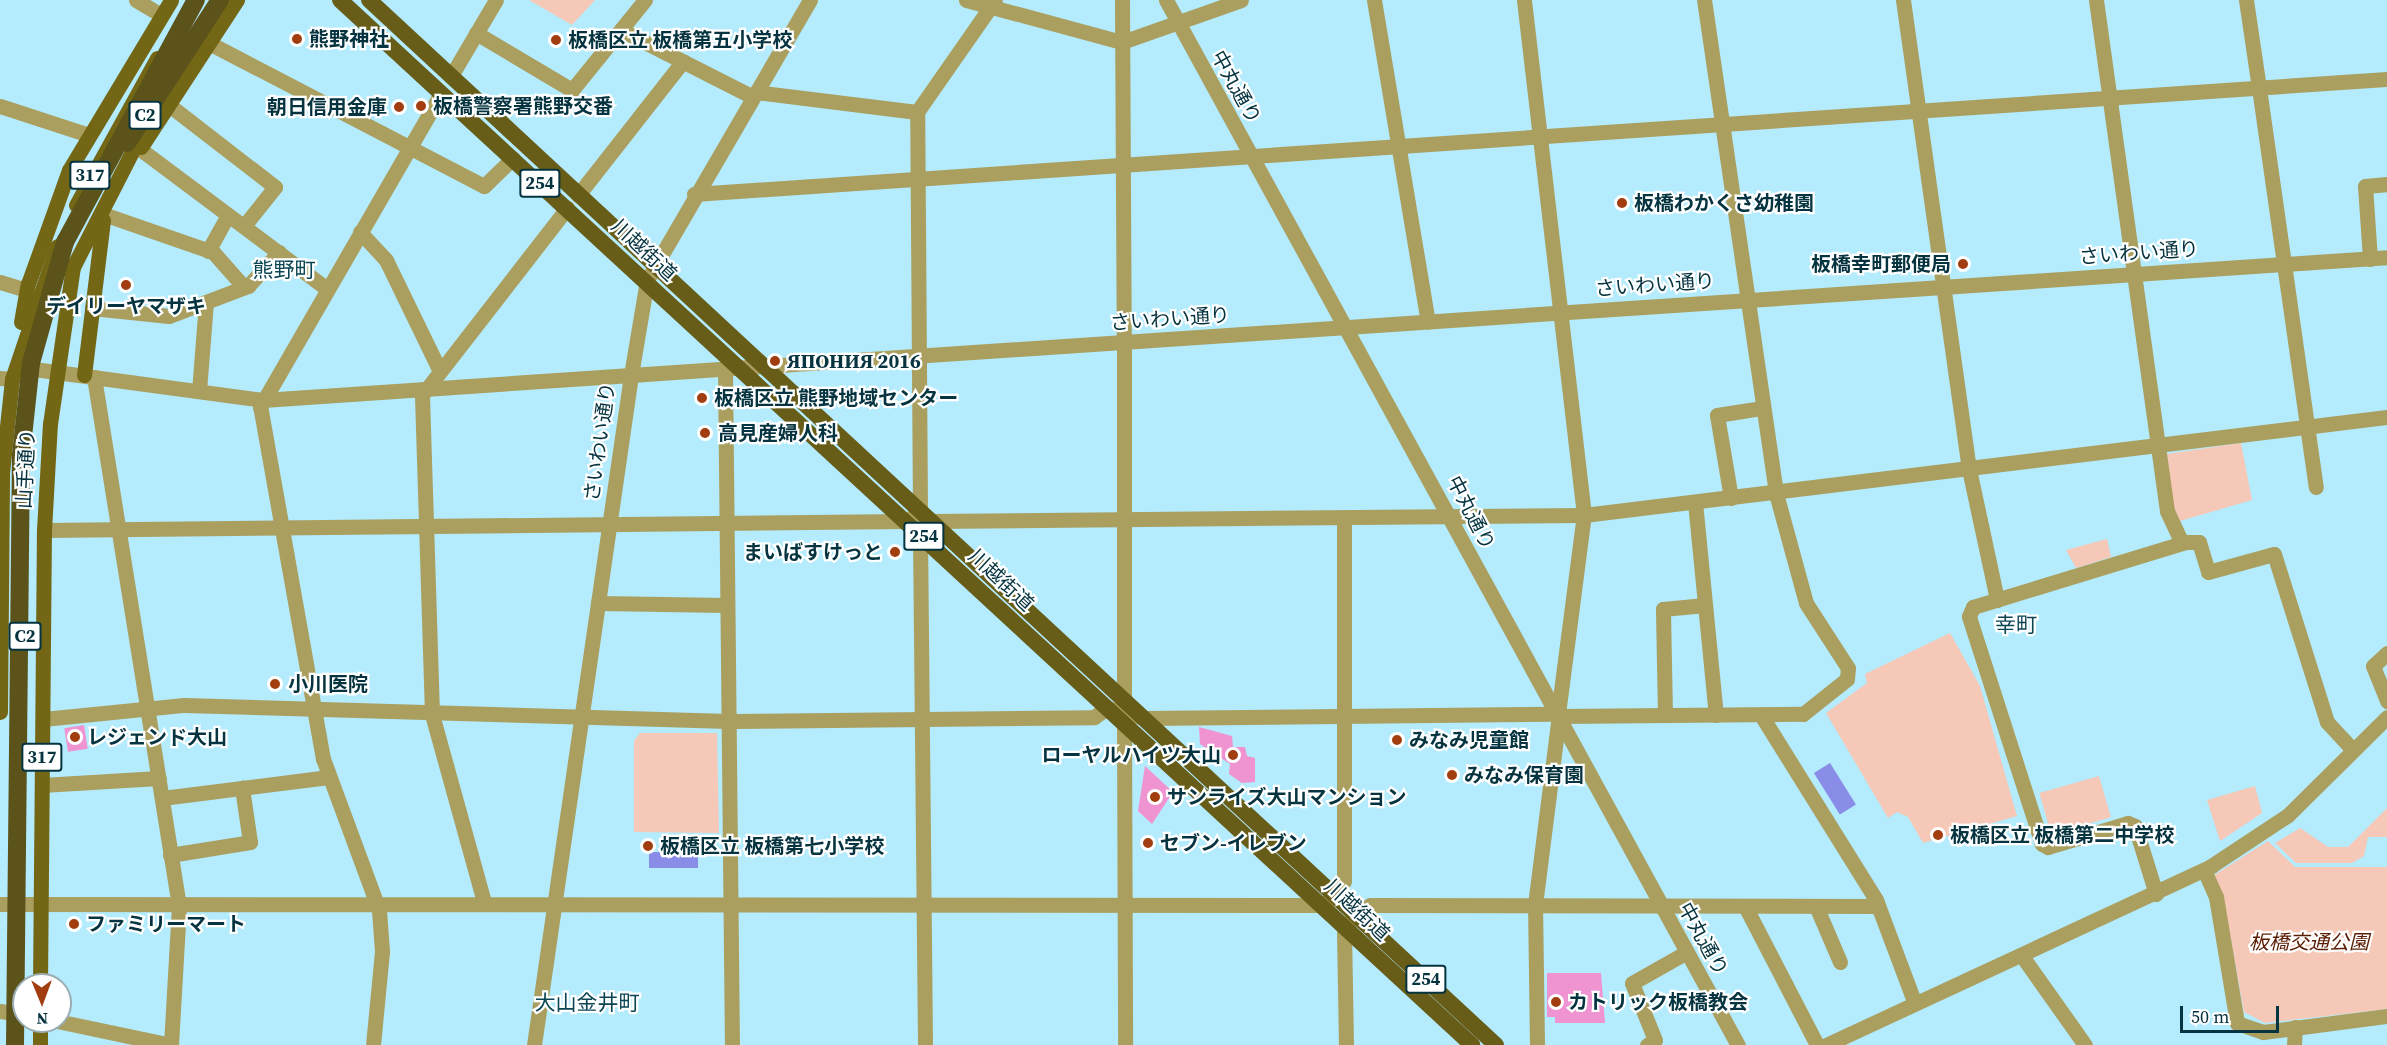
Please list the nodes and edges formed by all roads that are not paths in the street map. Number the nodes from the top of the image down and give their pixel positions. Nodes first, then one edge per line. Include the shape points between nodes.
1 (136, 0) edge
2 (171, 0) edge
3 (196, 0) edge
4 (202, 0) edge
5 (214, 0) edge
6 (220, 0) edge
7 (227, 0) edge
8 (237, 0) edge
9 (340, 0) edge
10 (369, 0) edge
11 (496, 0) edge
12 (645, 0) edge
13 (810, 0) edge
14 (966, 0) edge
15 (1122, 0) edge
16 (1166, 0) edge
17 (1241, 0) edge
18 (1374, 0) edge
19 (1524, 0) edge
20 (1704, 0) edge
21 (1903, 0) edge
22 (2096, 0) edge
23 (2246, 0) edge
24 (991, 3) edge
25 (161, 15) junction
26 (1177, 22) junction
27 (621, 30) junction
28 (476, 33) junction
29 (1122, 42) junction
30 (209, 43) junction
31 (683, 61) junction
32 (455, 70) junction
33 (2387, 79) edge
34 (2259, 88) junction
35 (441, 93) junction
36 (754, 95) junction
37 (2110, 99) junction
38 (169, 105) junction
39 (0, 106) edge
40 (917, 112) junction
41 (1919, 112) junction
42 (1723, 126) junction
43 (86, 134) junction
44 (1540, 138) junction
45 (410, 147) junction
46 (1400, 147) junction
47 (140, 149) junction
48 (513, 158) junction
49 (1251, 158) junction
50 (1124, 166) junction
51 (917, 179) junction
52 (2387, 184) edge
53 (694, 194) junction
54 (578, 195) junction
55 (567, 208) junction
56 (228, 214) junction
57 (104, 217) junction
58 (244, 226) junction
59 (72, 232) junction
60 (360, 232) junction
61 (208, 251) junction
62 (279, 252) junction
63 (2387, 257) edge
64 (2370, 259) junction
65 (653, 264) junction
66 (2284, 264) junction
67 (2134, 274) junction
68 (647, 280) junction
69 (0, 282) edge
70 (244, 287) junction
71 (1943, 287) junction
72 (327, 289) junction
73 (27, 290) junction
74 (1748, 300) junction
75 (206, 302) junction
76 (66, 307) junction
77 (92, 308) junction
78 (1562, 312) junction
79 (1428, 322) junction
80 (1345, 328) junction
81 (1124, 343) junction
82 (919, 357) junction
83 (764, 366) junction
84 (732, 368) junction
85 (440, 371) junction
86 (58, 372) junction
87 (9, 375) edge
88 (631, 375) junction
89 (89, 376) junction
90 (426, 389) junction
91 (199, 391) junction
92 (263, 400) junction
93 (1762, 408) junction
94 (2387, 417) edge
95 (2306, 427) junction
96 (2158, 446) junction
97 (1969, 469) junction
98 (1, 472) edge
99 (2316, 487) dead end
100 (1776, 493) junction
101 (1731, 498) junction
102 (1695, 502) junction
103 (1584, 514) junction
104 (1344, 518) junction
105 (1451, 518) junction
106 (1126, 520) junction
107 (919, 521) junction
108 (726, 522) junction
109 (610, 523) junction
110 (427, 524) junction
111 (281, 526) junction
112 (119, 527) junction
113 (44, 530) junction
114 (1, 536) edge
115 (2182, 543) junction
116 (1997, 600) junction
117 (598, 603) junction
118 (727, 605) junction
119 (1705, 605) junction
120 (2387, 653) edge
121 (2387, 701) edge
122 (1107, 708) junction
123 (148, 709) junction
124 (315, 711) junction
125 (1124, 711) junction
126 (0, 712) edge
127 (432, 714) junction
128 (1559, 715) junction
129 (1761, 715) junction
130 (1665, 716) junction
131 (1716, 716) junction
132 (582, 717) junction
133 (1343, 717) junction
134 (2387, 717) edge
135 (923, 718) junction
136 (1144, 718) junction
137 (43, 719) junction
138 (729, 721) junction
139 (2353, 750) junction
140 (329, 777) junction
141 (159, 778) junction
142 (42, 785) junction
143 (242, 788) junction
144 (162, 798) junction
145 (170, 855) junction
146 (2204, 870) junction
147 (2156, 894) junction
148 (1336, 896) junction
149 (376, 902) junction
150 (484, 902) junction
151 (555, 902) junction
152 (730, 903) junction
153 (924, 903) junction
154 (0, 904) edge
155 (1125, 904) junction
156 (1321, 905) junction
157 (1535, 905) junction
158 (41, 906) junction
159 (179, 906) junction
160 (1661, 906) junction
161 (1744, 906) junction
162 (1816, 906) junction
163 (1878, 906) junction
164 (1350, 920) junction
165 (1687, 952) junction
166 (2022, 956) junction
167 (1840, 962) dead end
168 (40, 973) edge
169 (1914, 1001) junction
170 (2387, 1016) edge
171 (72, 1024) edge
172 (2295, 1027) junction
173 (15, 1045) edge
174 (21, 1045) edge
175 (171, 1045) edge
176 (373, 1045) edge
177 (534, 1045) edge
178 (732, 1045) edge
179 (926, 1045) edge
180 (1125, 1045) edge
181 (1346, 1045) edge
182 (1473, 1045) edge
183 (1496, 1045) edge
184 (1537, 1045) edge
185 (1647, 1045) edge
186 (1738, 1045) edge
187 (1817, 1045) edge
188 (1826, 1045) edge
189 (2085, 1045) edge
190 (2294, 1045) edge

1 - 25 street
2 - 25 main road, 317
3 - 59 highway, bridge
3 - 87 main road, 山手通り / 317 via 136,88 92,171 54,252
4 - 59 highway, bridge
5 - 59 highway, C2, bridge
6 - 59 highway, C2
7 - 76 main road, 山手通り / 317 via 133,147 86,234
8 - 30 main road, 317
9 - 35 highway, 川越街道 / 254
10 - 32 highway, 川越街道 / 254
11 - 28 street
12 - 27 street
13 - 36 street
14 - 24 street
15 - 29 street
16 - 26 street, 中丸通り
17 - 26 street
18 - 46 street
19 - 44 street
20 - 42 street
21 - 41 street
22 - 37 street
23 - 34 street
24 - 29 street
24 - 40 street
25 - 43 main road, 317
26 - 29 street
26 - 49 street, 中丸通り
27 - 28 street via 572,90
27 - 31 street
28 - 32 street
29 - 50 street
30 - 38 main road, 317
30 - 45 street
31 - 36 street
31 - 54 street
32 - 54 highway, 川越街道 / 254
33 - 34 street
34 - 37 street
34 - 66 street
35 - 45 street
35 - 48 highway, 川越街道 / 254
36 - 40 street
36 - 53 street
37 - 41 street
37 - 67 street
38 - 47 main road, 317
38 - 58 street via 275,187
39 - 43 street
40 - 51 street
41 - 42 street
41 - 71 street
42 - 44 street
42 - 74 street
43 - 73 main road, 317
44 - 46 street
44 - 78 street
45 - 48 street via 484,186
45 - 60 street
46 - 49 street
46 - 79 street
47 - 56 street
47 - 57 main road, 317
48 - 55 highway, 川越街道 / 254
49 - 50 street
49 - 80 street, 中丸通り
50 - 51 street
50 - 81 street
51 - 53 street
51 - 82 street
52 - 64 street via 2365,186
53 - 65 street
54 - 65 highway, 川越街道 / 254
55 - 68 highway, 川越街道 / 254
55 - 85 street
56 - 58 street
56 - 61 street
57 - 61 street
57 - 76 main road, 317
57 - 77 main road
58 - 62 street
59 - 173 highway, C2, bridge via 36,334 21,455
59 - 174 highway, C2, bridge via 41,335 26,456
60 - 72 street
60 - 85 street via 386,260
61 - 70 street
62 - 70 street
62 - 72 street
63 - 64 street, さいわい通り
64 - 66 street, さいわい通り
65 - 68 street
65 - 83 highway, 川越街道 / 254
66 - 67 street, さいわい通り
66 - 95 street
67 - 71 street, さいわい通り
67 - 96 street
68 - 84 highway, 川越街道 / 254
68 - 88 street
69 - 73 street
70 - 75 street
71 - 74 street, さいわい通り
71 - 97 street
72 - 92 street
73 - 87 main road, 317
74 - 78 street, さいわい通り
74 - 93 street
75 - 77 street via 169,316
75 - 91 street
76 - 86 main road, 山手通り / 317
77 - 89 main road
78 - 79 street, さいわい通り
78 - 103 street
79 - 80 street, さいわい通り
80 - 81 street, さいわい通り
80 - 105 street, 中丸通り
81 - 82 street, さいわい通り
81 - 106 street
82 - 83 street, さいわい通り
82 - 107 street
83 - 84 street, さいわい通り
83 - 107 highway, 川越街道 / 254
84 - 88 street, さいわい通り
84 - 107 highway, 川越街道 / 254
84 - 108 street
85 - 90 street
86 - 87 street
86 - 89 street
86 - 113 main road, 山手通り / 317
87 - 98 main road, 山手通り / 317
88 - 90 street
88 - 109 street, さいわい通り
89 - 91 street
89 - 112 street
90 - 92 street
90 - 110 street via 422,394
91 - 92 street
92 - 111 street via 261,416
93 - 100 street
93 - 101 street via 1717,415
94 - 95 street
95 - 96 street
95 - 99 street
96 - 97 street
96 - 115 street via 2167,511
97 - 100 street
97 - 116 street
98 - 114 main road, 山手通り / 317
100 - 101 street
100 - 129 street via 1806,603 1848,668 1847,679 1803,714
101 - 102 street
102 - 103 street
102 - 119 street
103 - 105 street
103 - 128 street
104 - 105 street
104 - 106 street
104 - 133 street
105 - 128 street, 中丸通り
106 - 107 street
106 - 125 street
107 - 108 street
107 - 122 highway, 川越街道 / 254
107 - 125 highway, 川越街道 / 254
107 - 135 street
108 - 109 street
108 - 118 street
109 - 110 street
109 - 117 street, さいわい通り
110 - 111 street
110 - 127 street
111 - 112 street
111 - 124 street
112 - 113 street
112 - 123 street
113 - 137 main road, 山手通り / 317
114 - 126 main road, 山手通り / 317
115 - 116 street
115 - 139 street via 2199,542 2208,572 2274,554 2327,722
116 - 147 street via 1973,608 1969,616 2042,844 2135,826
117 - 118 street
117 - 132 street, さいわい通り
118 - 138 street
119 - 130 street via 1663,609
119 - 131 street
120 - 121 street via 2373,666
122 - 125 highway, 川越街道 / 254
122 - 135 street via 1094,717
123 - 124 street via 184,705
123 - 137 street
123 - 141 street
124 - 127 street
124 - 140 street
125 - 136 highway, 川越街道 / 254
125 - 155 street
125 - 156 highway, 川越街道 / 254
127 - 132 street
127 - 150 street
128 - 130 street
128 - 133 street
128 - 157 street
128 - 160 street, 中丸通り
129 - 131 street
129 - 163 street
130 - 131 street
132 - 138 street
132 - 151 street, さいわい通り
133 - 136 street
133 - 148 street via 1344,881
134 - 139 street
135 - 138 street
135 - 153 street
136 - 148 highway, 川越街道 / 254
137 - 142 main road, 山手通り / 317
138 - 152 street
139 - 146 street via 2288,815
140 - 143 street
140 - 149 street
141 - 142 street
141 - 144 street
142 - 158 main road, 山手通り / 317
143 - 144 street
143 - 145 street via 250,842
144 - 145 street
145 - 159 street
146 - 147 street
146 - 172 street via 2216,897 2237,1023 2263,1032
147 - 166 street
148 - 156 street
148 - 164 highway, 川越街道 / 254
149 - 150 street
149 - 159 street
149 - 176 street via 382,951
150 - 151 street
151 - 152 street
151 - 177 street, さいわい通り
152 - 153 street
152 - 178 street
153 - 155 street
153 - 179 street
154 - 158 street
155 - 156 street
155 - 180 street
156 - 164 highway, 川越街道 / 254
157 - 160 street
157 - 164 street via 1370,905
157 - 184 street
158 - 159 street
158 - 168 main road, 山手通り / 317
159 - 175 street
160 - 161 street
160 - 165 street, 中丸通り
161 - 162 street
161 - 187 street
162 - 163 street
162 - 167 street
163 - 169 street
164 - 181 street
164 - 182 highway, 川越街道 / 254
164 - 183 highway, 川越街道 / 254
165 - 185 street via 1632,983 1656,1040
165 - 186 street, 中丸通り
166 - 169 street
166 - 189 street
169 - 188 street
170 - 172 street
171 - 175 street
172 - 190 street

